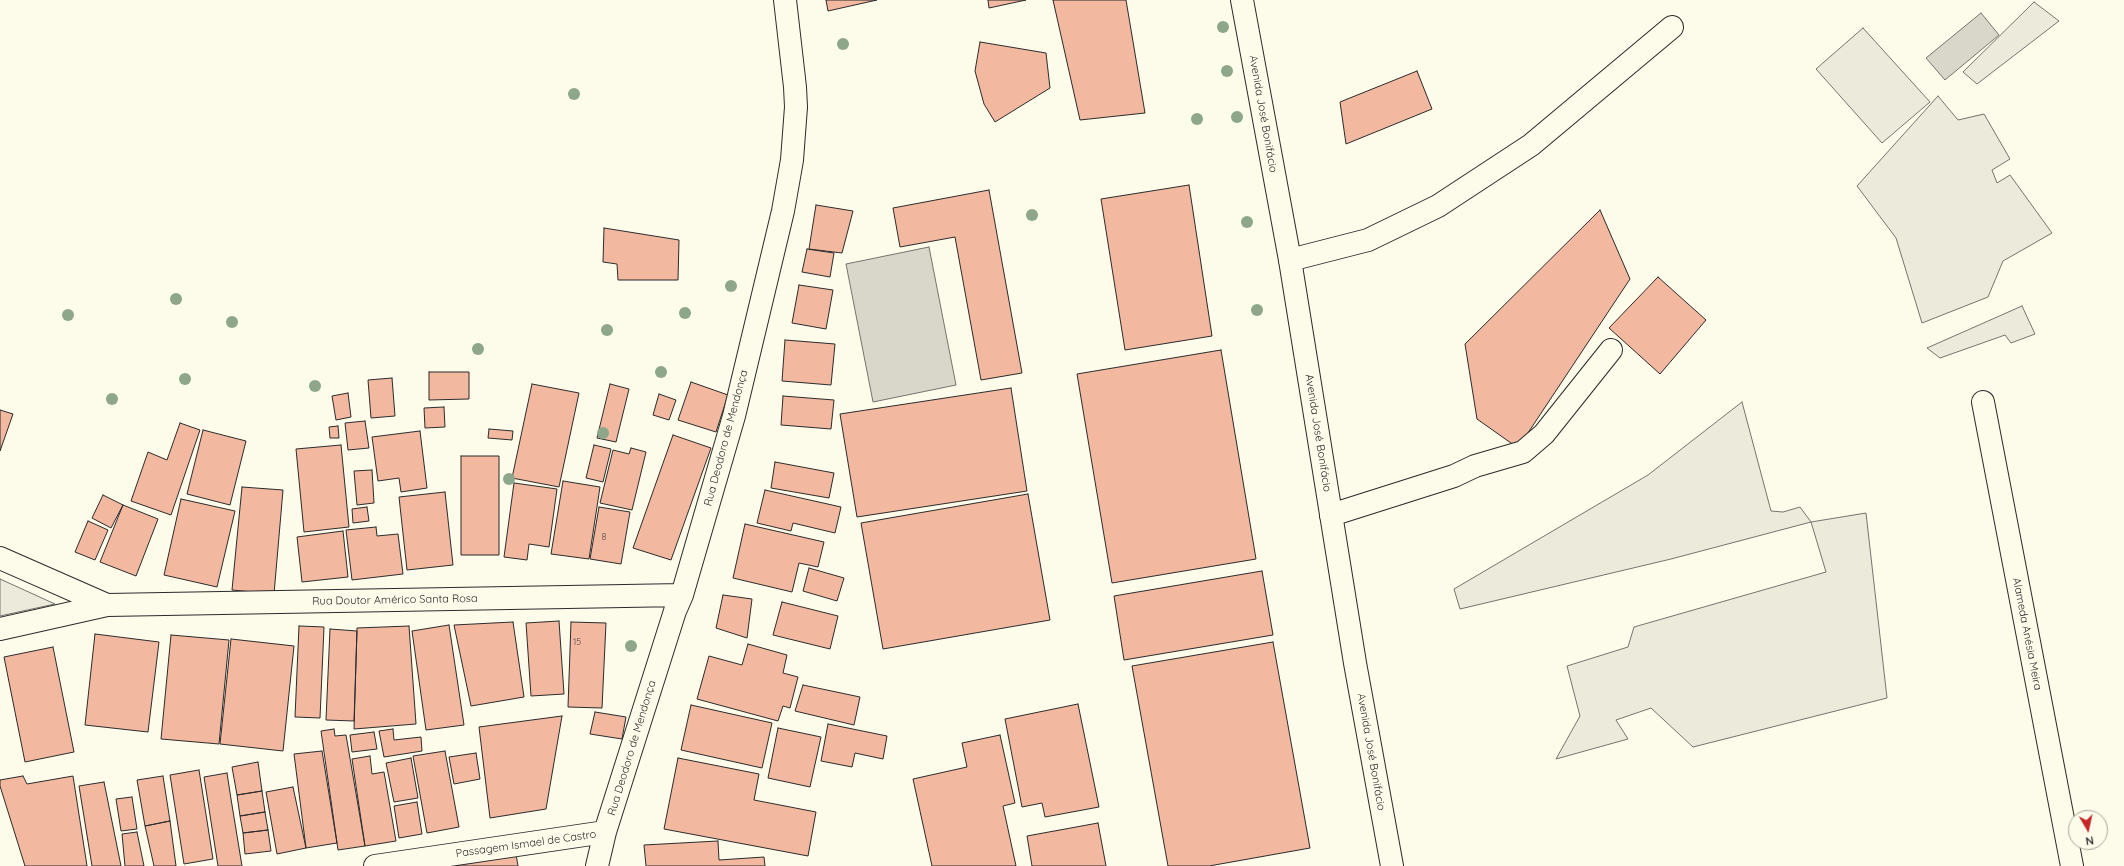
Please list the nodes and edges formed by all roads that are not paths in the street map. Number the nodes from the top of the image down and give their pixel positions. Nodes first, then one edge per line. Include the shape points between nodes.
1 (786, 0) edge
2 (1242, 0) edge
3 (1672, 28) dead end
4 (1290, 260) junction
5 (1611, 350) dead end
6 (1983, 402) dead end
7 (1331, 515) junction
8 (0, 558) edge
9 (682, 595) junction
10 (107, 605) junction
11 (0, 629) edge
12 (606, 832) junction
13 (375, 866) edge
14 (597, 866) edge
15 (1392, 866) edge
16 (2072, 866) edge

1 - 9 street, Rua Deodoro de Mendonça via 796,107 792,160 783,211 734,416
2 - 4 street, Avenida José Bonifácio
3 - 4 street via 1531,145 1438,206 1368,240
4 - 7 street, Avenida José Bonifácio
5 - 7 street via 1544,434 1523,452
6 - 16 street, Alameda Anésia Meira
7 - 15 street, Avenida José Bonifácio
8 - 10 street, Rua Doutor Américo Santa Rosa
9 - 10 street, Rua Doutor Américo Santa Rosa
9 - 12 street, Rua Deodoro de Mendonça
10 - 11 street, Rua Doutor Américo Santa Rosa
12 - 13 street, Passagem Ismael de Castro
12 - 14 street, Rua Deodoro de Mendonça

